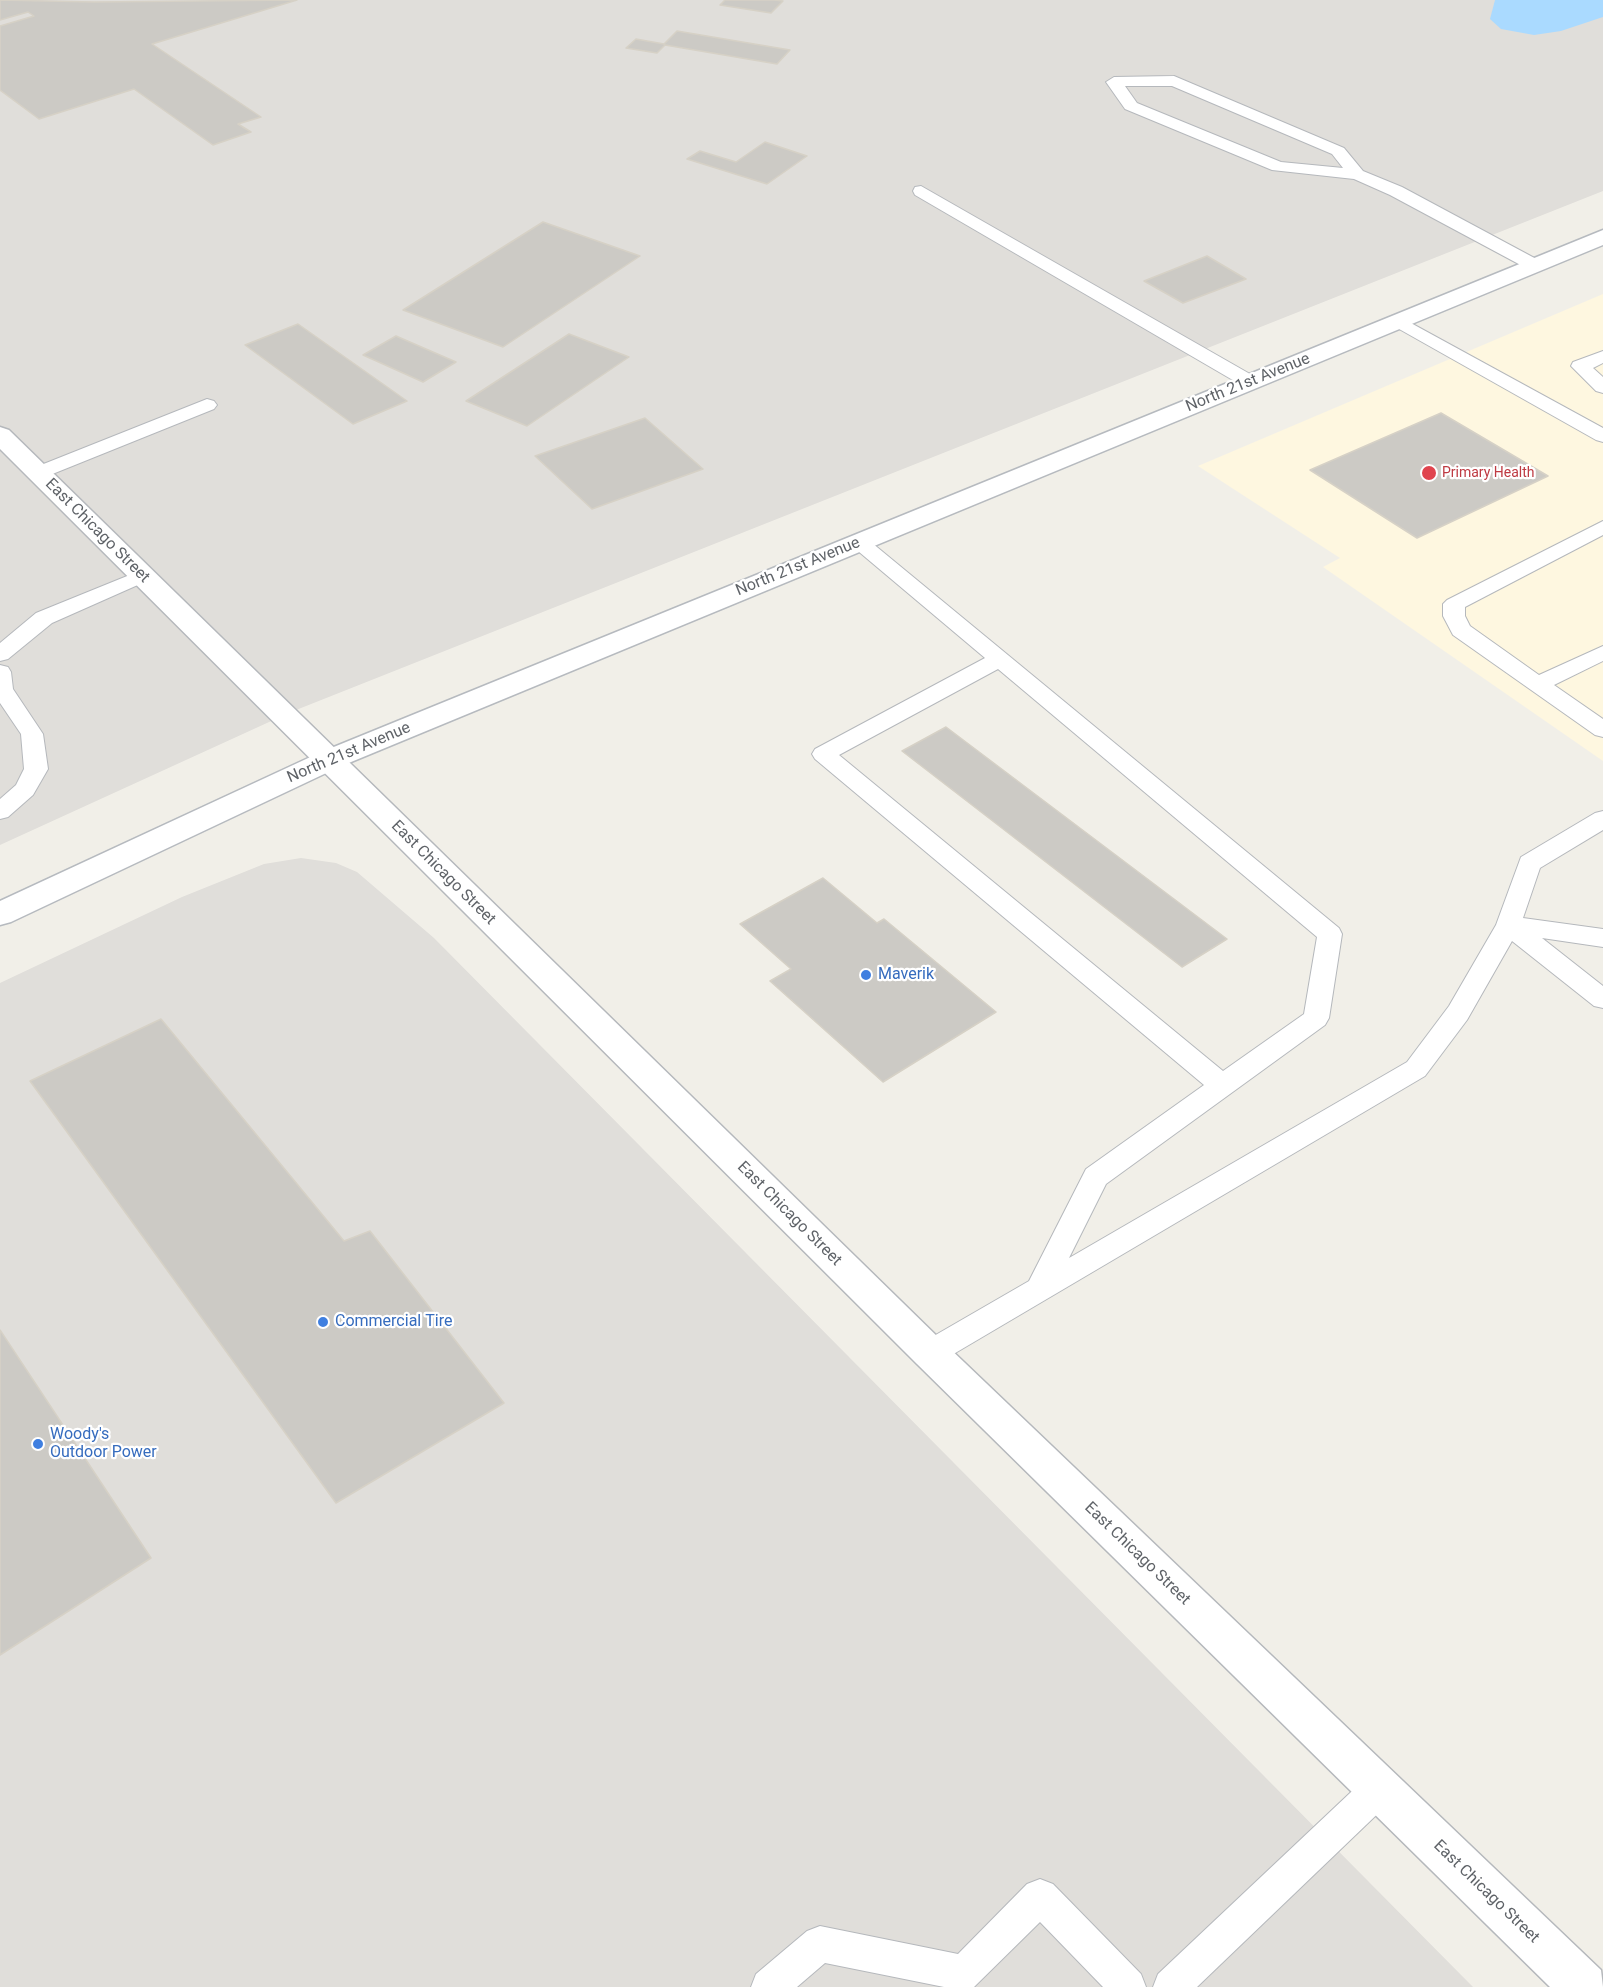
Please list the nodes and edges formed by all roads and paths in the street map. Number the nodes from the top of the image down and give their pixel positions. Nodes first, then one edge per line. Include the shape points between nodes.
1 (1356, 174) junction
2 (921, 190) dead end
3 (1603, 237) edge
4 (1534, 265) junction
5 (1398, 321) junction
6 (1603, 357) edge
7 (1250, 382) junction
8 (1603, 387) edge
9 (207, 405) dead end
10 (0, 435) edge
11 (1603, 436) edge
12 (38, 473) junction
13 (1603, 527) edge
14 (859, 542) junction
15 (142, 576) junction
16 (1603, 653) edge
17 (0, 654) edge
18 (999, 659) junction
19 (0, 672) edge
20 (1538, 684) junction
21 (1603, 730) edge
22 (329, 760) junction
23 (0, 811) edge
24 (1603, 819) edge
25 (0, 914) edge
26 (1508, 925) junction
27 (1603, 938) edge
28 (1603, 999) edge
29 (1222, 1085) junction
30 (1038, 1291) junction
31 (930, 1353) junction
32 (1379, 1789) junction
33 (769, 1987) edge
34 (1128, 1987) edge
35 (1171, 1987) edge
36 (1584, 1987) edge

1 - 1 lane via 1338,151 1174,81 1114,82 1131,106 1278,167
1 - 4 lane via 1396,191
2 - 7 lane
3 - 4 street, North 21st Avenue
4 - 5 street, North 21st Avenue
5 - 7 street, North 21st Avenue
5 - 11 lane
6 - 8 lane via 1580,366
7 - 14 street, North 21st Avenue
9 - 12 lane
10 - 12 street, East Chicago Street
12 - 15 street, East Chicago Street
13 - 20 lane via 1454,604 1454,616 1461,630
14 - 18 lane
14 - 22 street, North 21st Avenue
15 - 17 lane via 44,618
15 - 22 street, East Chicago Street
16 - 20 lane
18 - 29 lane via 1330,934 1316,1018
18 - 29 lane via 823,754
19 - 23 lane via 2,689 32,734 36,769 25,790
20 - 21 lane
22 - 25 street, North 21st Avenue
22 - 31 street, East Chicago Street
24 - 26 lane via 1530,863
26 - 27 lane
26 - 28 lane
26 - 30 lane via 1458,1013 1416,1069
29 - 30 lane via 1096,1177
30 - 31 lane
31 - 32 street, East Chicago Street
32 - 35 lane
32 - 36 street, East Chicago Street
33 - 34 lane via 820,1944 964,1973 1040,1897

